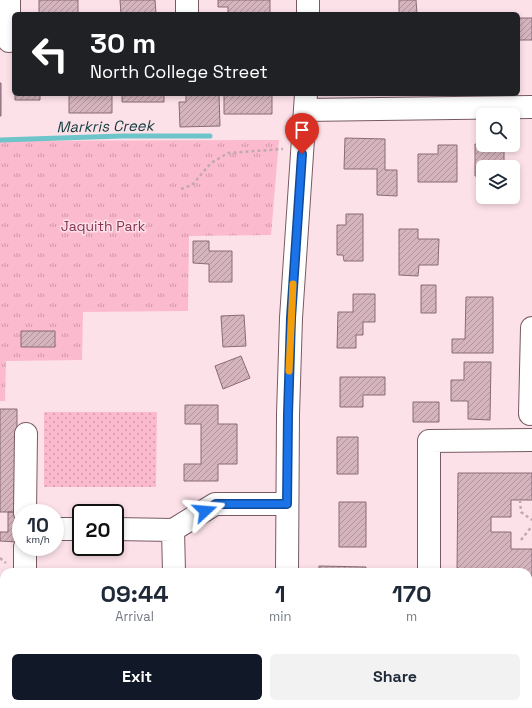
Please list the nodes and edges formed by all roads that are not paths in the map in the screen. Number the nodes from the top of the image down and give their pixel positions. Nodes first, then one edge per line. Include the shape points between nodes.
1 (9, 0) edge
2 (187, 0) edge
3 (308, 0) edge
4 (187, 12) edge
5 (308, 12) edge
6 (8, 41) edge
7 (305, 102) edge
8 (532, 108) edge
9 (532, 328) edge
10 (530, 414) dead end
11 (26, 434) dead end
12 (532, 440) edge
13 (25, 504) edge
14 (287, 504) junction
15 (124, 529) edge
16 (173, 530) junction
17 (25, 556) edge
18 (25, 568) edge
19 (174, 568) edge
20 (287, 568) edge
21 (429, 568) edge

1 - 6 main road
2 - 4 main road
3 - 5 main road
7 - 8 main road
7 - 14 main road via 291,318
9 - 10 main road
11 - 13 main road
12 - 21 main road via 428,441
14 - 16 main road via 216,504
14 - 20 main road
15 - 16 main road
16 - 19 main road
17 - 18 main road

